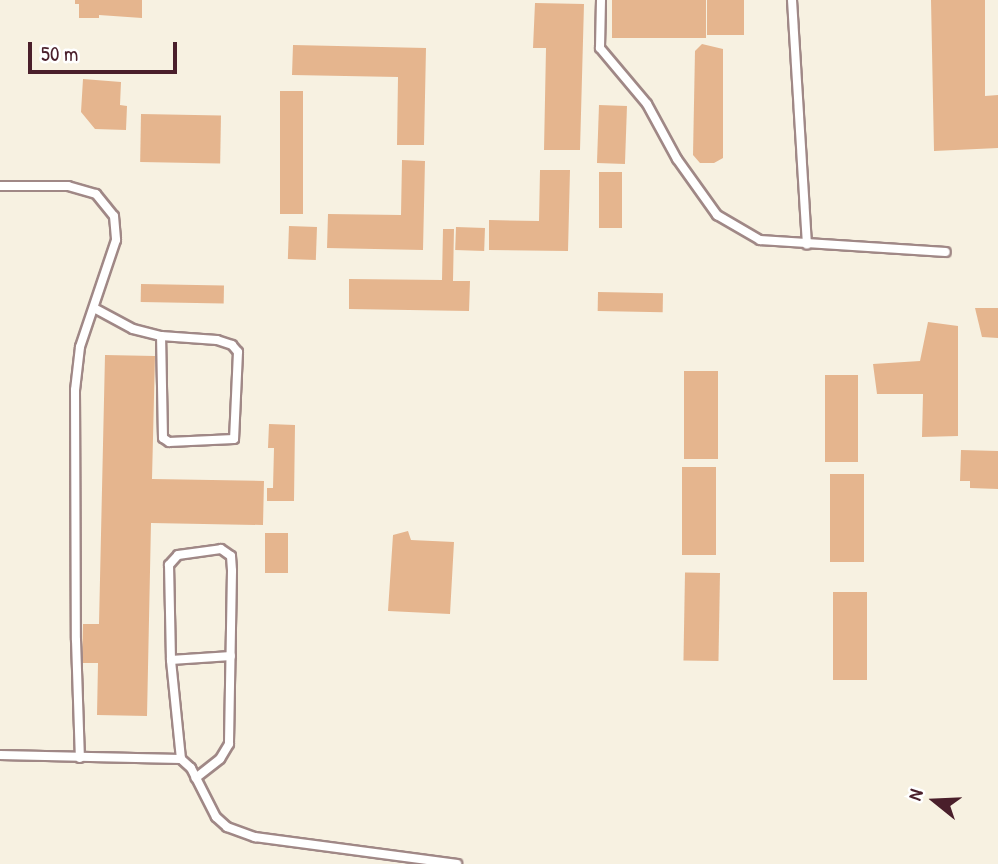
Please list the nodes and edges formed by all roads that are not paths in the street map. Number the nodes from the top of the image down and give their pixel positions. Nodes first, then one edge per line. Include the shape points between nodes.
1 (601, 0) edge
2 (792, 0) edge
3 (0, 186) edge
4 (807, 245) junction
5 (946, 252) dead end
6 (94, 308) junction
7 (161, 336) junction
8 (231, 656) junction
9 (171, 660) junction
10 (0, 755) edge
11 (80, 758) junction
12 (181, 759) junction
13 (196, 778) junction
14 (457, 864) edge

1 - 4 lane via 600,48 647,104 677,159 717,215 760,240
2 - 4 lane
3 - 6 lane via 68,186 96,194 114,216 116,240
4 - 5 lane
6 - 7 lane via 133,329
6 - 11 lane via 80,347 75,390
7 - 7 lane via 163,438 169,442 234,439 238,352 218,340
8 - 9 lane
8 - 9 lane via 231,556 211,549 178,555 169,565
8 - 13 lane via 229,744 220,759
9 - 12 lane
10 - 11 lane
11 - 12 lane
12 - 13 lane
13 - 14 lane via 216,817 227,827 255,837

